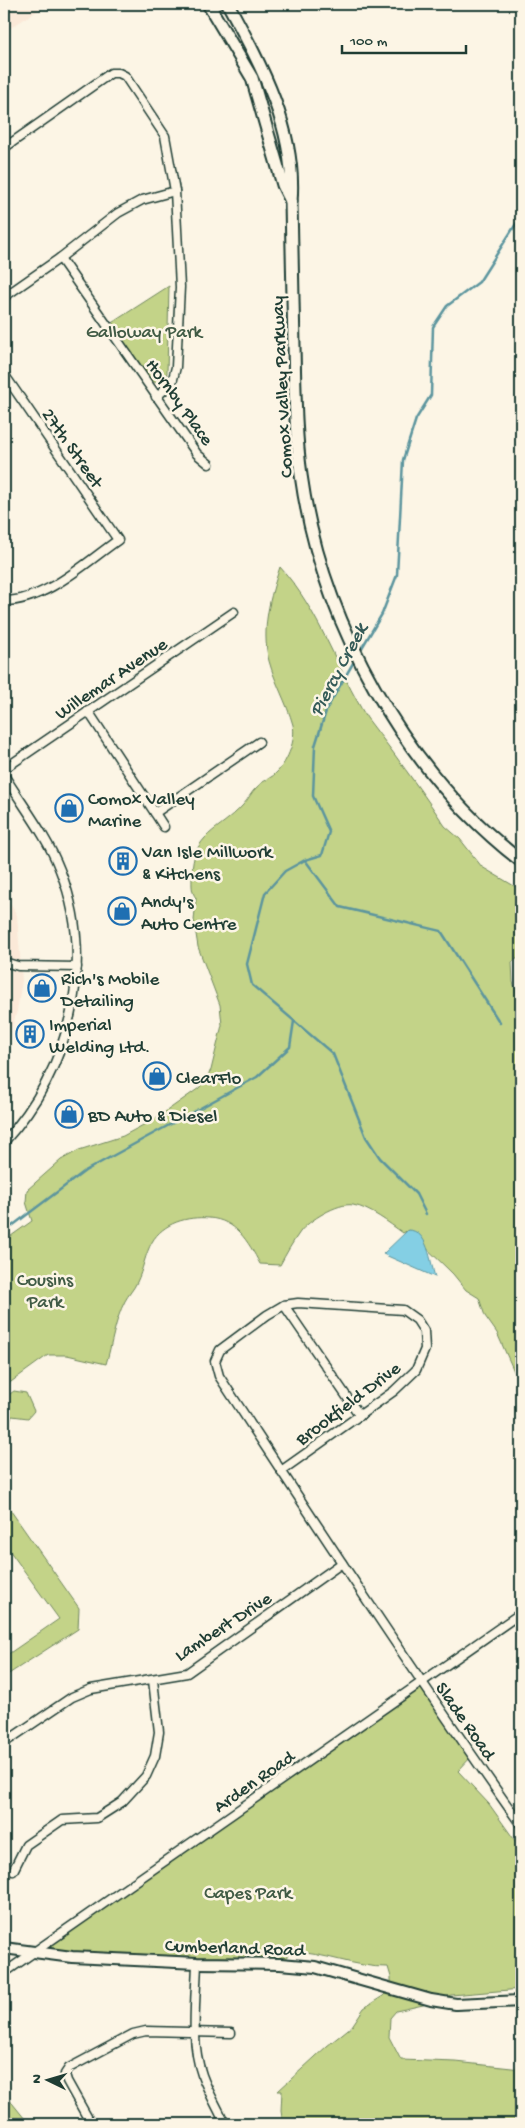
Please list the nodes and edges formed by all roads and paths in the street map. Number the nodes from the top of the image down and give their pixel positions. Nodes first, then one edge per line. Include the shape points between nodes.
1 (228, 4) edge
2 (213, 5) edge
3 (4, 148) edge
4 (175, 191) junction
5 (292, 202) junction
6 (60, 258) junction
7 (4, 297) edge
8 (4, 374) edge
9 (156, 397) junction
10 (209, 464) dead end
11 (4, 601) edge
12 (234, 612) dead end
13 (88, 711) junction
14 (259, 742) dead end
15 (4, 769) edge
16 (4, 776) edge
17 (155, 813) junction
18 (164, 827) dead end
19 (521, 861) edge
20 (4, 962) edge
21 (77, 967) junction
22 (4, 1141) edge
23 (284, 1305) junction
24 (360, 1416) junction
25 (281, 1471) junction
26 (342, 1563) junction
27 (521, 1613) edge
28 (153, 1680) junction
29 (421, 1683) junction
30 (4, 1743) edge
31 (521, 1825) edge
32 (13, 1871) dead end
33 (4, 1948) edge
34 (33, 1953) junction
35 (197, 1963) junction
36 (4, 1973) edge
37 (521, 2001) edge
38 (196, 2032) junction
39 (231, 2033) dead end
40 (91, 2124) edge
41 (225, 2124) edge

1 - 5 main road, Comox Valley Parkway via 258,58 279,111 291,160
2 - 5 main road, Comox Valley Parkway via 252,78 283,185
3 - 4 street via 111,73 119,73 125,76 165,136
4 - 6 street via 142,200 118,213
4 - 9 street via 180,287 176,367 172,383
5 - 19 main road, Comox Valley Parkway via 297,439 301,476 333,599 369,680 400,728 464,810
6 - 7 street
6 - 9 street, Hornby Place
8 - 11 street, 27th Street via 118,540 43,593
9 - 10 street, Hornby Place via 197,454
12 - 13 street, Willemar Avenue
13 - 15 street, Willemar Avenue
13 - 17 street
14 - 17 street
16 - 21 street via 60,870 76,933
17 - 18 street
20 - 21 street via 18,966
21 - 22 street via 72,1009 57,1058 42,1090
23 - 24 street
23 - 24 street, Brookfield Drive via 403,1310 417,1320 424,1331 425,1349 416,1370
23 - 25 street via 243,1330 220,1350 215,1361 219,1376
24 - 25 street, Brookfield Drive
25 - 26 street
26 - 28 street, Lambert Drive via 187,1672
26 - 29 street
27 - 29 street, Arden Road
28 - 30 street, Lambert Drive via 91,1689 72,1697
28 - 32 street via 159,1732 155,1756 146,1776 122,1802 97,1818 62,1820 26,1845
29 - 31 street, Slade Road
29 - 34 street, Arden Road
33 - 34 street, Cumberland Road
34 - 35 street, Cumberland Road
34 - 36 street, Arden Road
35 - 37 street, Cumberland Road via 315,1967 456,2004
35 - 38 street
38 - 39 street
38 - 40 street via 146,2031 134,2034 69,2068 66,2080
38 - 41 street via 202,2075

